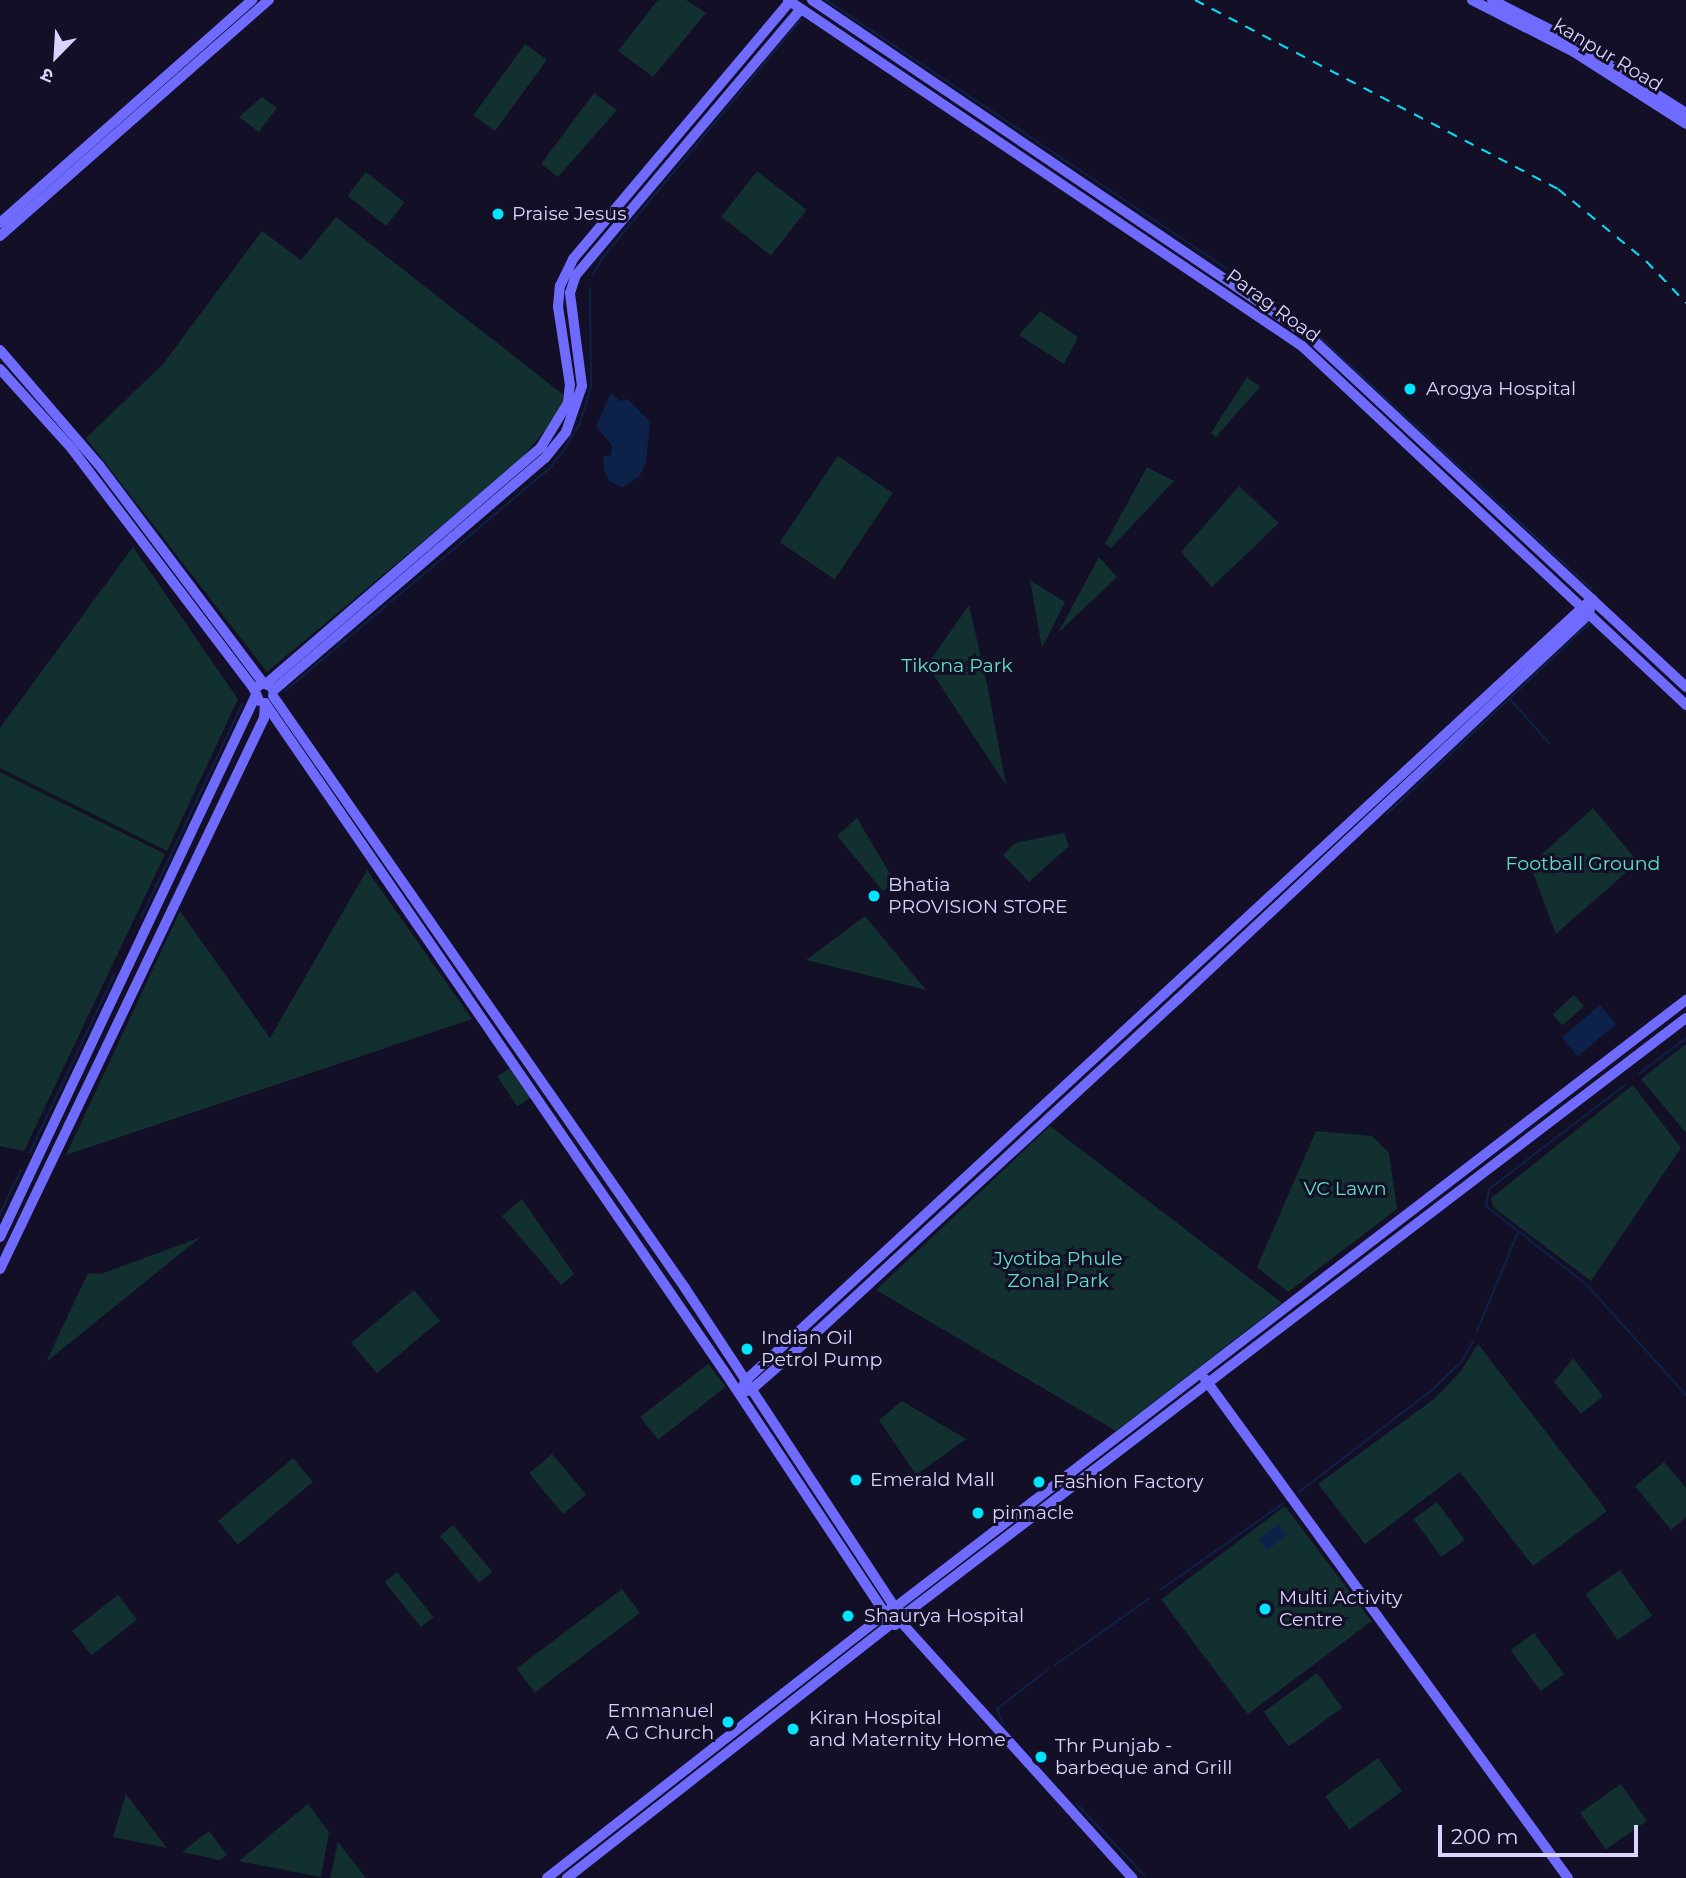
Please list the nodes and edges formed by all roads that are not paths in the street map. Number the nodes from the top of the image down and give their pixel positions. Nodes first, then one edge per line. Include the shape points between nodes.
1 (252, 0) edge
2 (269, 0) edge
3 (789, 0) edge
4 (1492, 0) edge
5 (1477, 1) edge
6 (815, 2) edge
7 (805, 11) junction
8 (1517, 18) junction
9 (1686, 113) edge
10 (1686, 124) edge
11 (0, 223) edge
12 (0, 236) edge
13 (0, 351) edge
14 (0, 369) edge
15 (1592, 599) junction
16 (1585, 610) junction
17 (1686, 687) edge
18 (264, 693) junction
19 (1686, 705) edge
20 (1686, 1000) edge
21 (1686, 1018) edge
22 (0, 1237) edge
23 (0, 1269) edge
24 (1282, 1311) junction
25 (1289, 1323) junction
26 (1201, 1373) junction
27 (1209, 1384) junction
28 (745, 1388) junction
29 (893, 1614) junction
30 (547, 1878) edge
31 (567, 1878) edge
32 (1132, 1878) edge
33 (1568, 1878) edge

1 - 11 street
2 - 12 street
3 - 7 street, Parag Road
3 - 18 street via 563,276 558,307 570,385 568,403 541,447
4 - 8 street
5 - 8 street, kanpur Road
6 - 7 street
6 - 15 street, Parag Road via 1272,306
7 - 16 street, Parag Road via 1272,322
7 - 18 street via 576,275 570,293 582,386 578,406 545,458
8 - 9 street via 1571,40
8 - 10 street, kanpur Road
13 - 18 street via 99,465
14 - 18 street via 72,449
15 - 16 street
15 - 17 street, Parag Road
16 - 19 street, Parag Road
16 - 28 street
18 - 22 street
18 - 23 street via 264,718
18 - 28 street
20 - 24 street
21 - 25 street
24 - 25 street
24 - 26 street
25 - 27 street
26 - 27 street
26 - 29 street
27 - 29 street
27 - 33 street
28 - 29 street
29 - 30 street
29 - 31 street
29 - 32 street

